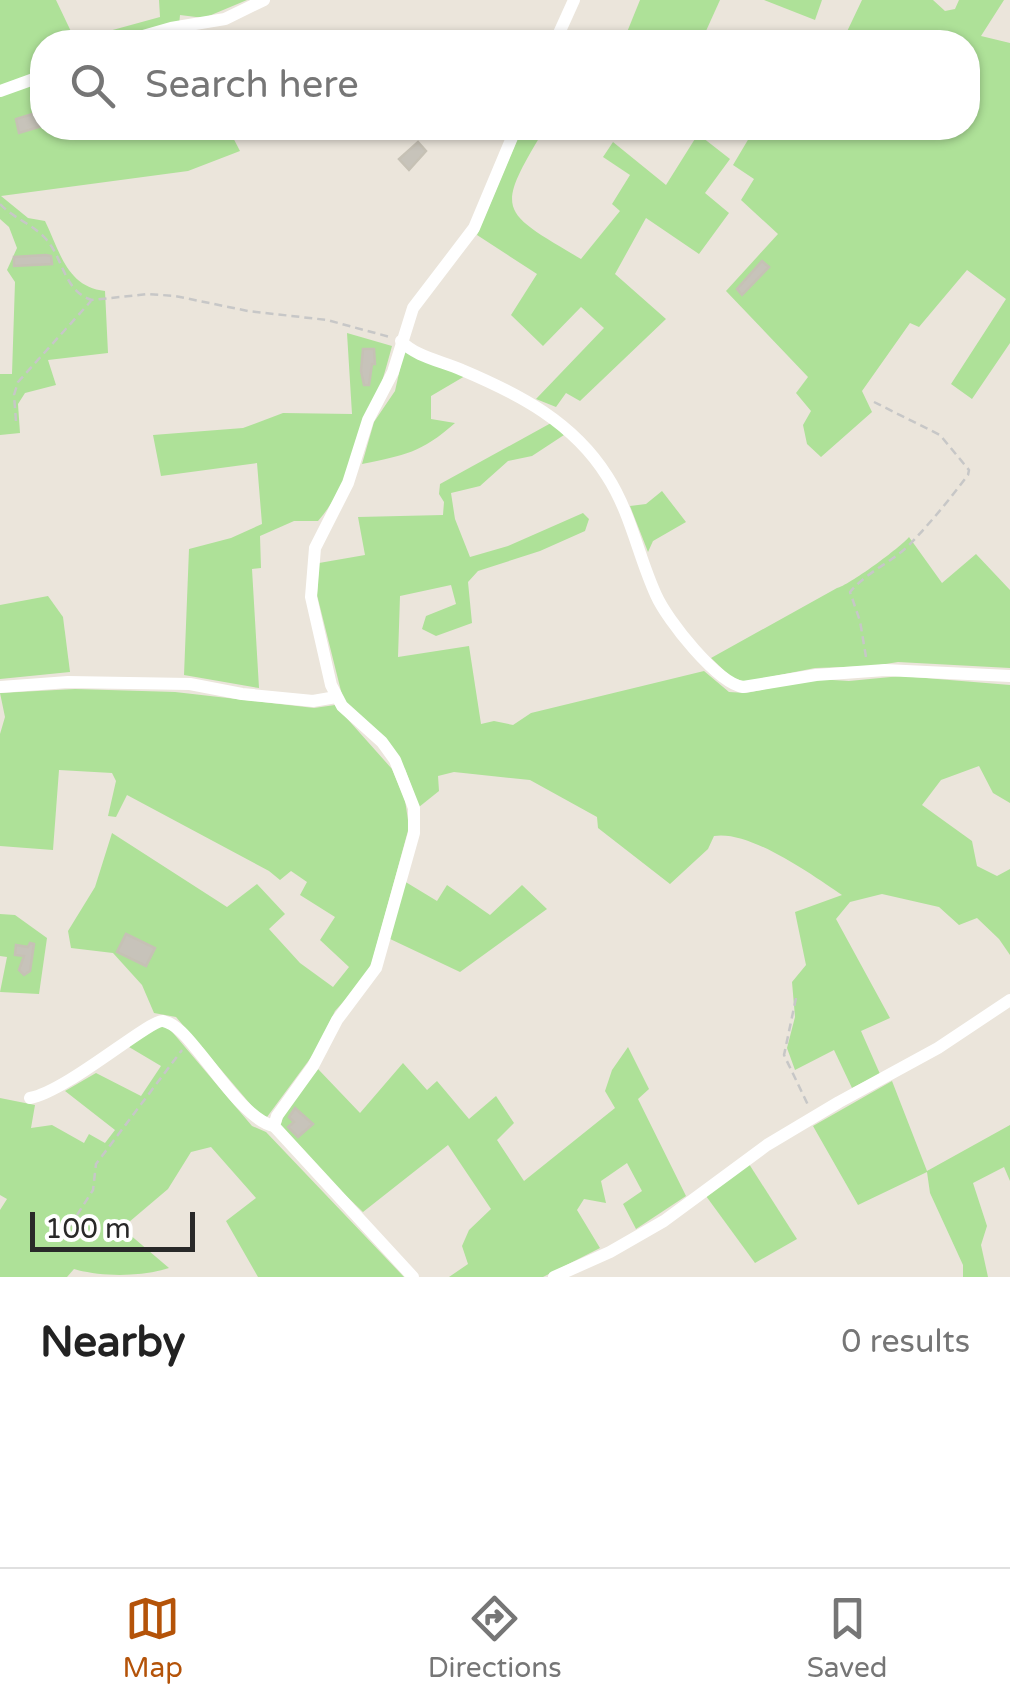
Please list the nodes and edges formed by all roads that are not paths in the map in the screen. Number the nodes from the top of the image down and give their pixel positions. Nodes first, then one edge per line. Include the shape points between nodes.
1 (264, 0) edge
2 (574, 0) edge
3 (164, 30) edge
4 (560, 30) edge
5 (30, 80) edge
6 (0, 91) edge
7 (511, 140) edge
8 (400, 341) junction
9 (1010, 676) edge
10 (0, 687) edge
11 (336, 697) junction
12 (1010, 1000) edge
13 (30, 1098) dead end
14 (274, 1126) junction
15 (414, 1277) edge
16 (554, 1277) edge

1 - 3 street via 226,18
2 - 4 street
5 - 6 street
7 - 8 street via 474,228 422,294
8 - 9 street via 539,407 572,434 622,502 658,600 726,680 743,687 906,669
8 - 11 street via 311,564 311,597
10 - 11 street via 190,684 242,694
11 - 14 street via 394,760 414,808 414,833 376,968
12 - 16 street via 744,1161 664,1221
13 - 14 street via 78,1076 154,1021 174,1026 256,1119
14 - 15 street

